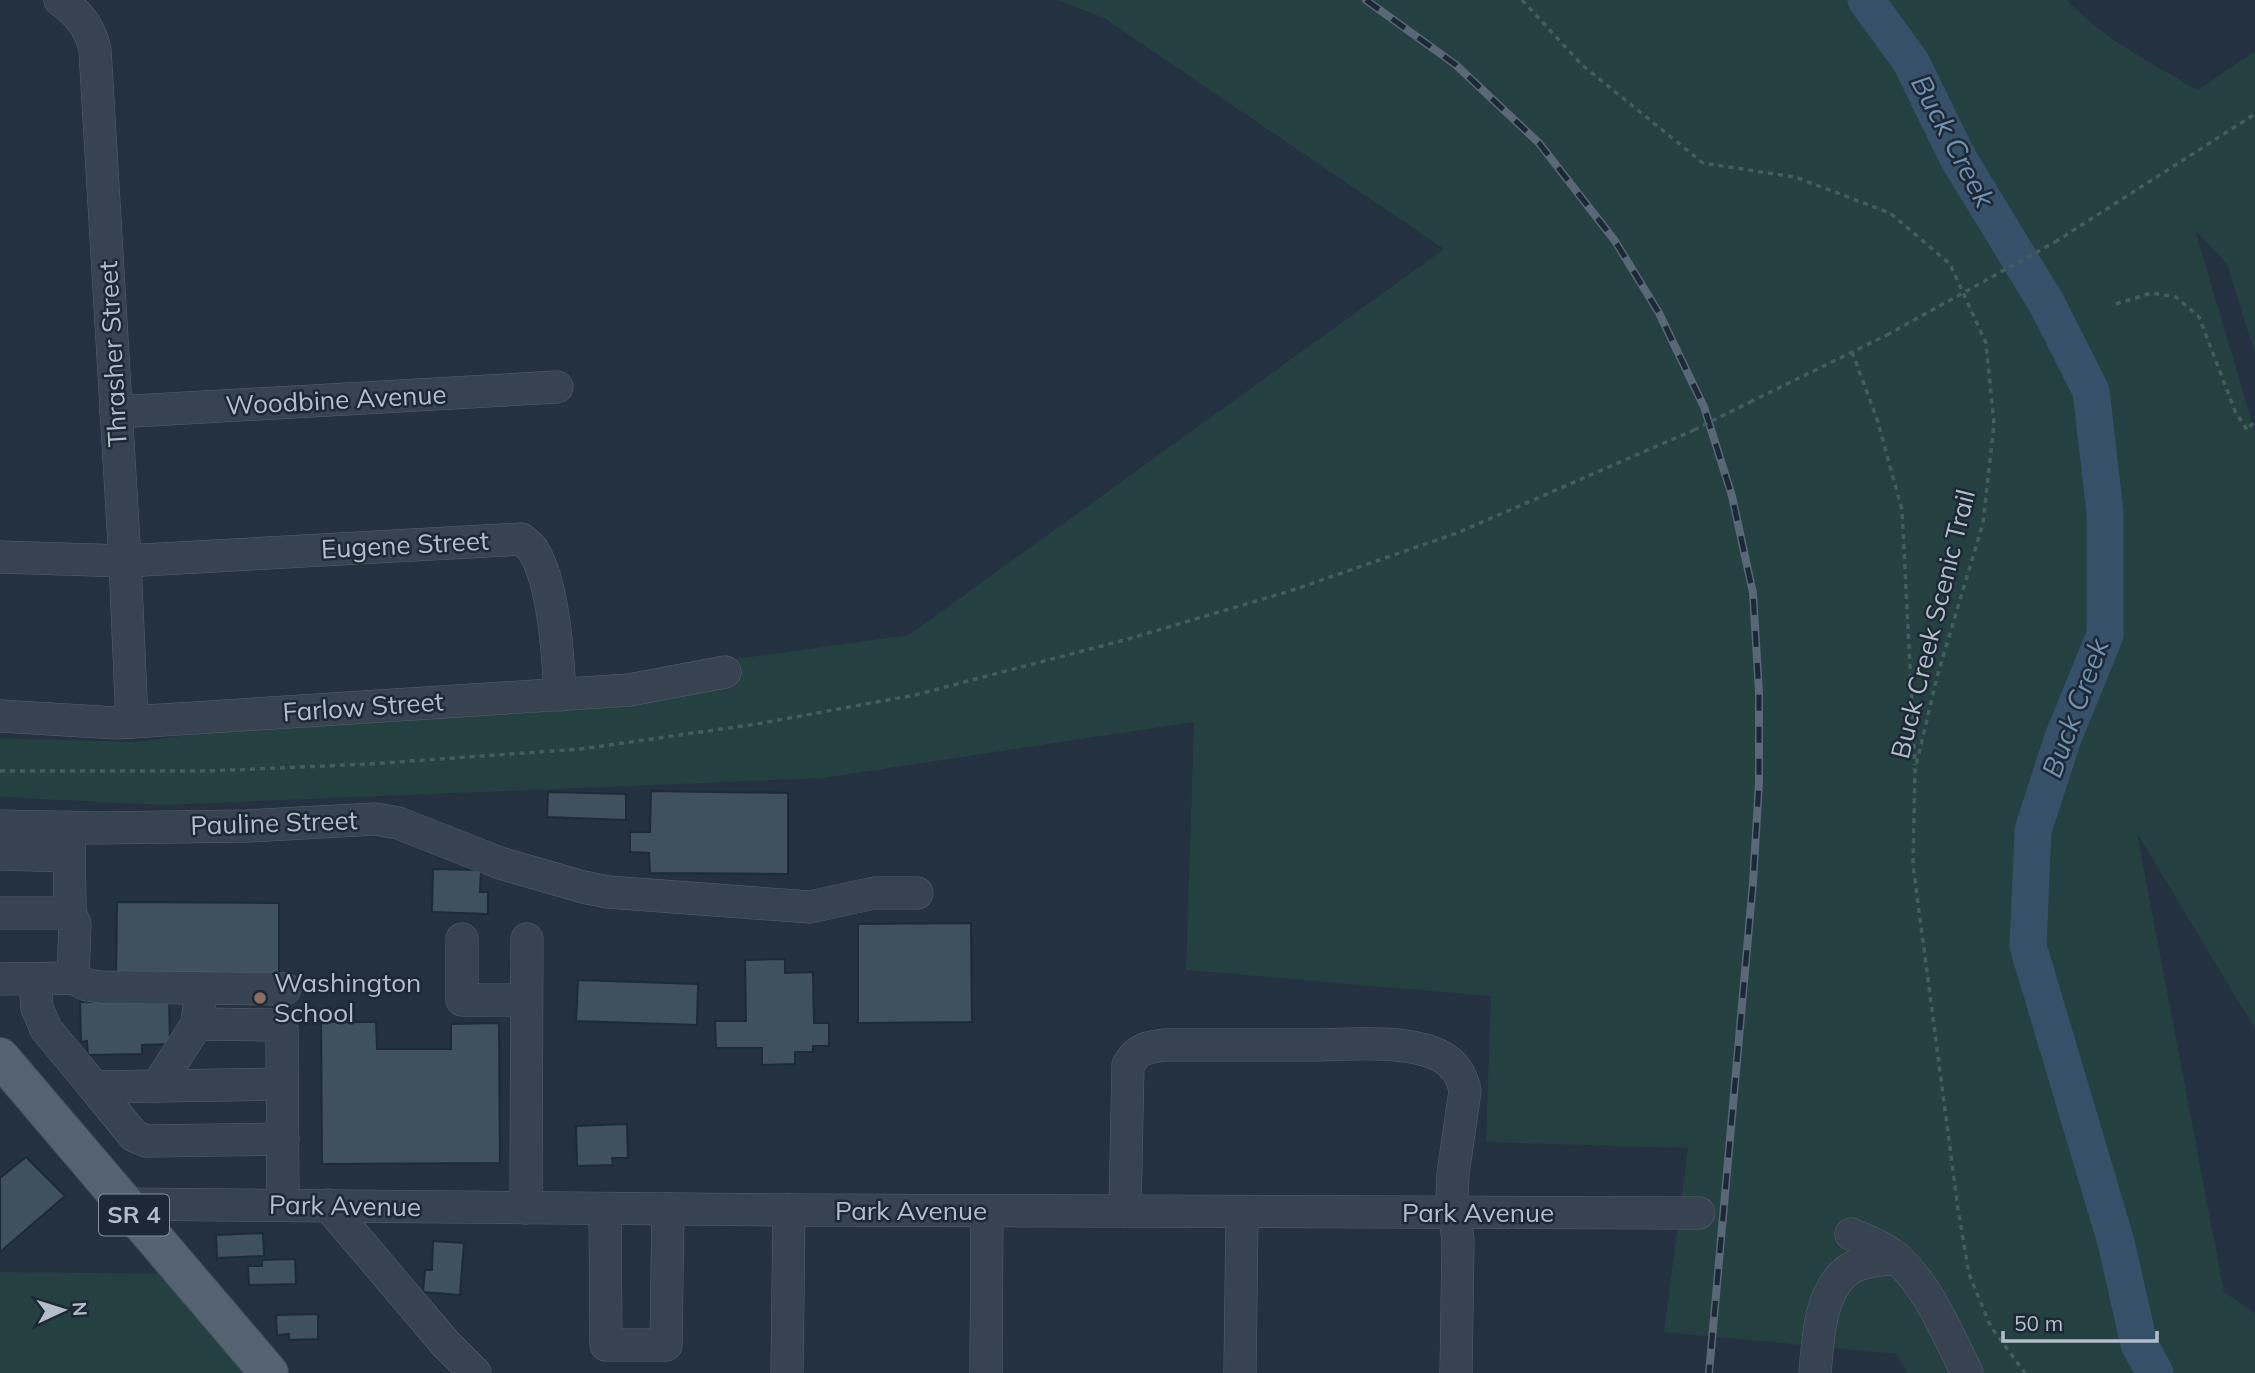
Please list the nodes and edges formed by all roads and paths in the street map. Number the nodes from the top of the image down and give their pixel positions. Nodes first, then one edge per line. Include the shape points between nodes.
1 (60, 0) edge
2 (1522, 0) edge
3 (2255, 114) edge
4 (2116, 304) dead end
5 (1852, 352) junction
6 (556, 387) dead end
7 (116, 412) junction
8 (2255, 421) edge
9 (0, 557) edge
10 (125, 561) junction
11 (725, 672) dead end
12 (560, 695) junction
13 (0, 716) edge
14 (132, 722) junction
15 (1915, 770) junction
16 (0, 771) edge
17 (0, 826) edge
18 (69, 842) junction
19 (0, 854) edge
20 (917, 893) dead end
21 (0, 913) edge
22 (70, 914) junction
23 (462, 939) dead end
24 (527, 939) dead end
25 (74, 978) junction
26 (0, 979) edge
27 (35, 979) junction
28 (201, 988) junction
29 (285, 989) dead end
30 (526, 1000) junction
31 (197, 1024) junction
32 (6, 1076) edge
33 (282, 1084) junction
34 (157, 1086) junction
35 (94, 1087) junction
36 (283, 1139) junction
37 (124, 1204) junction
38 (283, 1205) junction
39 (328, 1205) junction
40 (526, 1208) junction
41 (605, 1209) junction
42 (668, 1209) junction
43 (789, 1210) junction
44 (987, 1211) junction
45 (1125, 1211) junction
46 (1242, 1212) junction
47 (1455, 1213) junction
48 (1699, 1213) dead end
49 (1851, 1234) dead end
50 (1897, 1258) junction
51 (269, 1373) edge
52 (475, 1373) edge
53 (787, 1373) edge
54 (986, 1373) edge
55 (1240, 1373) edge
56 (1456, 1373) edge
57 (1815, 1373) edge
58 (1967, 1373) edge
59 (2025, 1373) edge

1 - 7 street, Thrasher Street via 85,23 95,50
2 - 15 path, Buck Creek Scenic Trail via 1582,65 1703,163 1795,177 1890,213 1950,264 1986,343 1994,424 1983,523
3 - 5 path, bridge via 2055,242
4 - 8 path via 2151,293 2176,297 2199,317 2235,411 2247,430
5 - 15 path via 1877,419 1902,510
5 - 16 path, bridge via 1695,430 1457,533 1290,591 915,695 581,749 210,771
6 - 7 street, Woodbine Avenue
7 - 10 street, Thrasher Street
9 - 10 street
10 - 12 street, Eugene Street via 522,539 533,549 544,578
10 - 14 street, Thrasher Street
11 - 12 street, Farlow Street via 629,690
12 - 14 street, Farlow Street
13 - 14 street, Farlow Street
15 - 59 path, Buck Creek Scenic Trail via 1913,865 1969,1274 1991,1327
17 - 18 street, Pauline Street
18 - 19 street
18 - 20 street, Pauline Street via 375,819 398,823 500,863 608,892 810,907 874,893
18 - 22 street
21 - 22 street
22 - 25 street via 75,924
23 - 30 street via 462,1000
24 - 30 street
25 - 27 street
25 - 28 street via 102,987
26 - 27 street
27 - 35 street via 37,1008 46,1029
28 - 29 street
28 - 31 street
30 - 40 street
31 - 33 street via 278,1025
31 - 34 street
32 - 37 main road, SR 4
33 - 34 street
33 - 36 street
34 - 35 street
35 - 36 street via 134,1136 147,1141
36 - 38 street
37 - 38 street, Park Avenue
37 - 51 main road, SR 4
38 - 39 street, Park Avenue
39 - 40 street, Park Avenue
39 - 52 street via 444,1343
40 - 41 street, Park Avenue
41 - 42 street, Park Avenue
41 - 42 street via 606,1345 666,1345
42 - 43 street, Park Avenue
43 - 44 street, Park Avenue
43 - 53 street
44 - 45 street, Park Avenue
44 - 54 street
45 - 46 street, Park Avenue
45 - 47 street via 1127,1080 1135,1054 1164,1045 1369,1045 1429,1051 1443,1057 1463,1077 1453,1174
46 - 47 street, Park Avenue
46 - 55 street
47 - 48 street, Park Avenue
47 - 56 street
49 - 50 street
50 - 57 street via 1861,1264 1837,1282 1819,1324
50 - 58 street via 1933,1306

